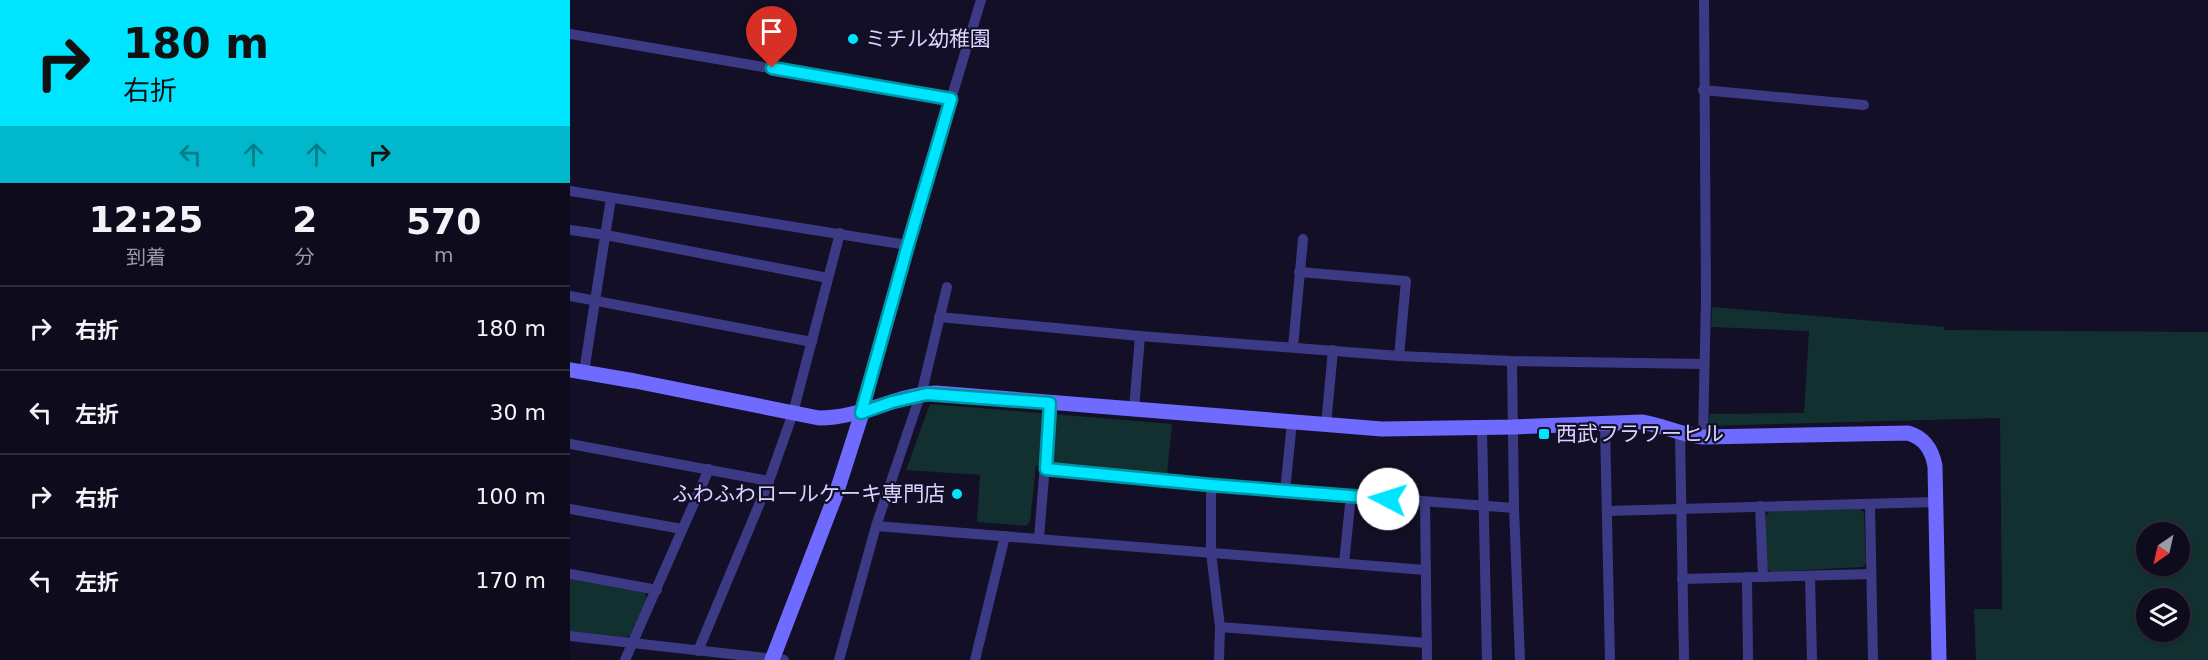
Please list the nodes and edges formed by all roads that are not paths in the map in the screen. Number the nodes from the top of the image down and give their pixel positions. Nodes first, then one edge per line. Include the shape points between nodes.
1 (981, 0) edge
2 (1704, 0) edge
3 (570, 34) edge
4 (1703, 90) junction
5 (951, 99) junction
6 (1864, 105) dead end
7 (570, 192) edge
8 (611, 198) junction
9 (570, 230) edge
10 (840, 233) junction
11 (606, 235) junction
12 (1303, 238) dead end
13 (908, 245) junction
14 (1299, 272) junction
15 (828, 278) junction
16 (948, 287) dead end
17 (570, 296) edge
18 (596, 299) junction
19 (939, 317) junction
20 (1140, 336) junction
21 (812, 342) junction
22 (1293, 347) junction
23 (1333, 350) junction
24 (1399, 356) junction
25 (1512, 361) junction
26 (1704, 364) junction
27 (577, 371) edge
28 (919, 395) junction
29 (1050, 403) junction
30 (1134, 409) junction
31 (793, 413) junction
32 (861, 413) junction
33 (1292, 422) junction
34 (1605, 424) junction
35 (1326, 425) junction
36 (1513, 427) junction
37 (1482, 428) junction
38 (1680, 433) junction
39 (1703, 437) junction
40 (570, 444) edge
41 (709, 469) junction
42 (1046, 469) junction
43 (769, 481) junction
44 (1211, 485) junction
45 (1285, 491) junction
46 (1351, 495) junction
47 (1425, 502) junction
48 (1935, 502) junction
49 (1870, 504) junction
50 (1482, 506) junction
51 (1760, 506) junction
52 (570, 508) edge
53 (1514, 508) junction
54 (1681, 508) junction
55 (1607, 512) junction
56 (876, 526) junction
57 (682, 529) junction
58 (1005, 536) junction
59 (1039, 538) junction
60 (1211, 553) junction
61 (1344, 563) junction
62 (1425, 570) junction
63 (570, 574) edge
64 (1870, 574) junction
65 (1763, 576) junction
66 (1747, 577) junction
67 (1810, 577) junction
68 (1682, 579) junction
69 (657, 590) junction
70 (1220, 627) junction
71 (570, 636) edge
72 (1427, 643) junction
73 (634, 645) junction
74 (698, 651) junction
75 (625, 660) edge
76 (776, 660) edge
77 (839, 660) edge
78 (975, 660) edge
79 (1219, 660) edge
80 (1427, 660) edge
81 (1488, 660) edge
82 (1520, 660) edge
83 (1610, 660) edge
84 (1684, 660) edge
85 (1748, 660) edge
86 (1812, 660) edge
87 (1873, 660) edge
88 (1939, 660) edge

1 - 5 street
2 - 4 street
3 - 5 street
4 - 6 street
4 - 26 street
5 - 13 street
7 - 8 street
8 - 10 street
8 - 11 street
9 - 11 street
10 - 13 street
10 - 15 street
11 - 15 street
11 - 18 street
12 - 14 street
13 - 32 street
14 - 22 street
14 - 24 street via 1406,281
15 - 21 street
16 - 19 street
17 - 18 street
18 - 21 street
18 - 27 street
19 - 20 street
19 - 28 street
20 - 22 street
20 - 30 street
21 - 31 street
22 - 23 street
23 - 24 street
23 - 35 street
24 - 25 street
25 - 26 street
25 - 36 street
26 - 39 street
27 - 31 street
28 - 29 street via 936,393
28 - 32 street
28 - 56 street
29 - 30 street
29 - 42 street
30 - 33 street
31 - 32 street via 819,418
31 - 43 street
32 - 76 street
33 - 35 street
33 - 45 street
34 - 36 street
34 - 38 street via 1656,424
34 - 55 street
35 - 37 street
36 - 37 street
36 - 53 street
37 - 50 street
38 - 39 street
38 - 54 street
39 - 48 street via 1908,433 1924,441 1932,454
40 - 41 street
41 - 43 street
41 - 57 street
42 - 44 street
42 - 59 street
43 - 74 street
44 - 45 street
44 - 60 street
45 - 46 street
46 - 47 street
46 - 61 street
47 - 50 street
47 - 62 street
48 - 49 street
48 - 88 street
49 - 51 street
49 - 64 street
50 - 53 street
50 - 81 street
51 - 54 street
51 - 65 street
52 - 57 street
53 - 82 street
54 - 55 street
54 - 68 street
55 - 83 street
56 - 58 street
56 - 77 street
57 - 69 street
58 - 59 street
58 - 78 street
59 - 60 street
60 - 61 street
60 - 70 street
61 - 62 street
62 - 72 street
63 - 69 street
64 - 67 street
64 - 87 street
65 - 66 street
65 - 67 street
66 - 68 street
66 - 85 street
67 - 86 street
68 - 84 street
69 - 73 street
70 - 72 street
70 - 79 street
71 - 73 street
72 - 80 street
73 - 74 street
73 - 75 street
74 - 76 street

